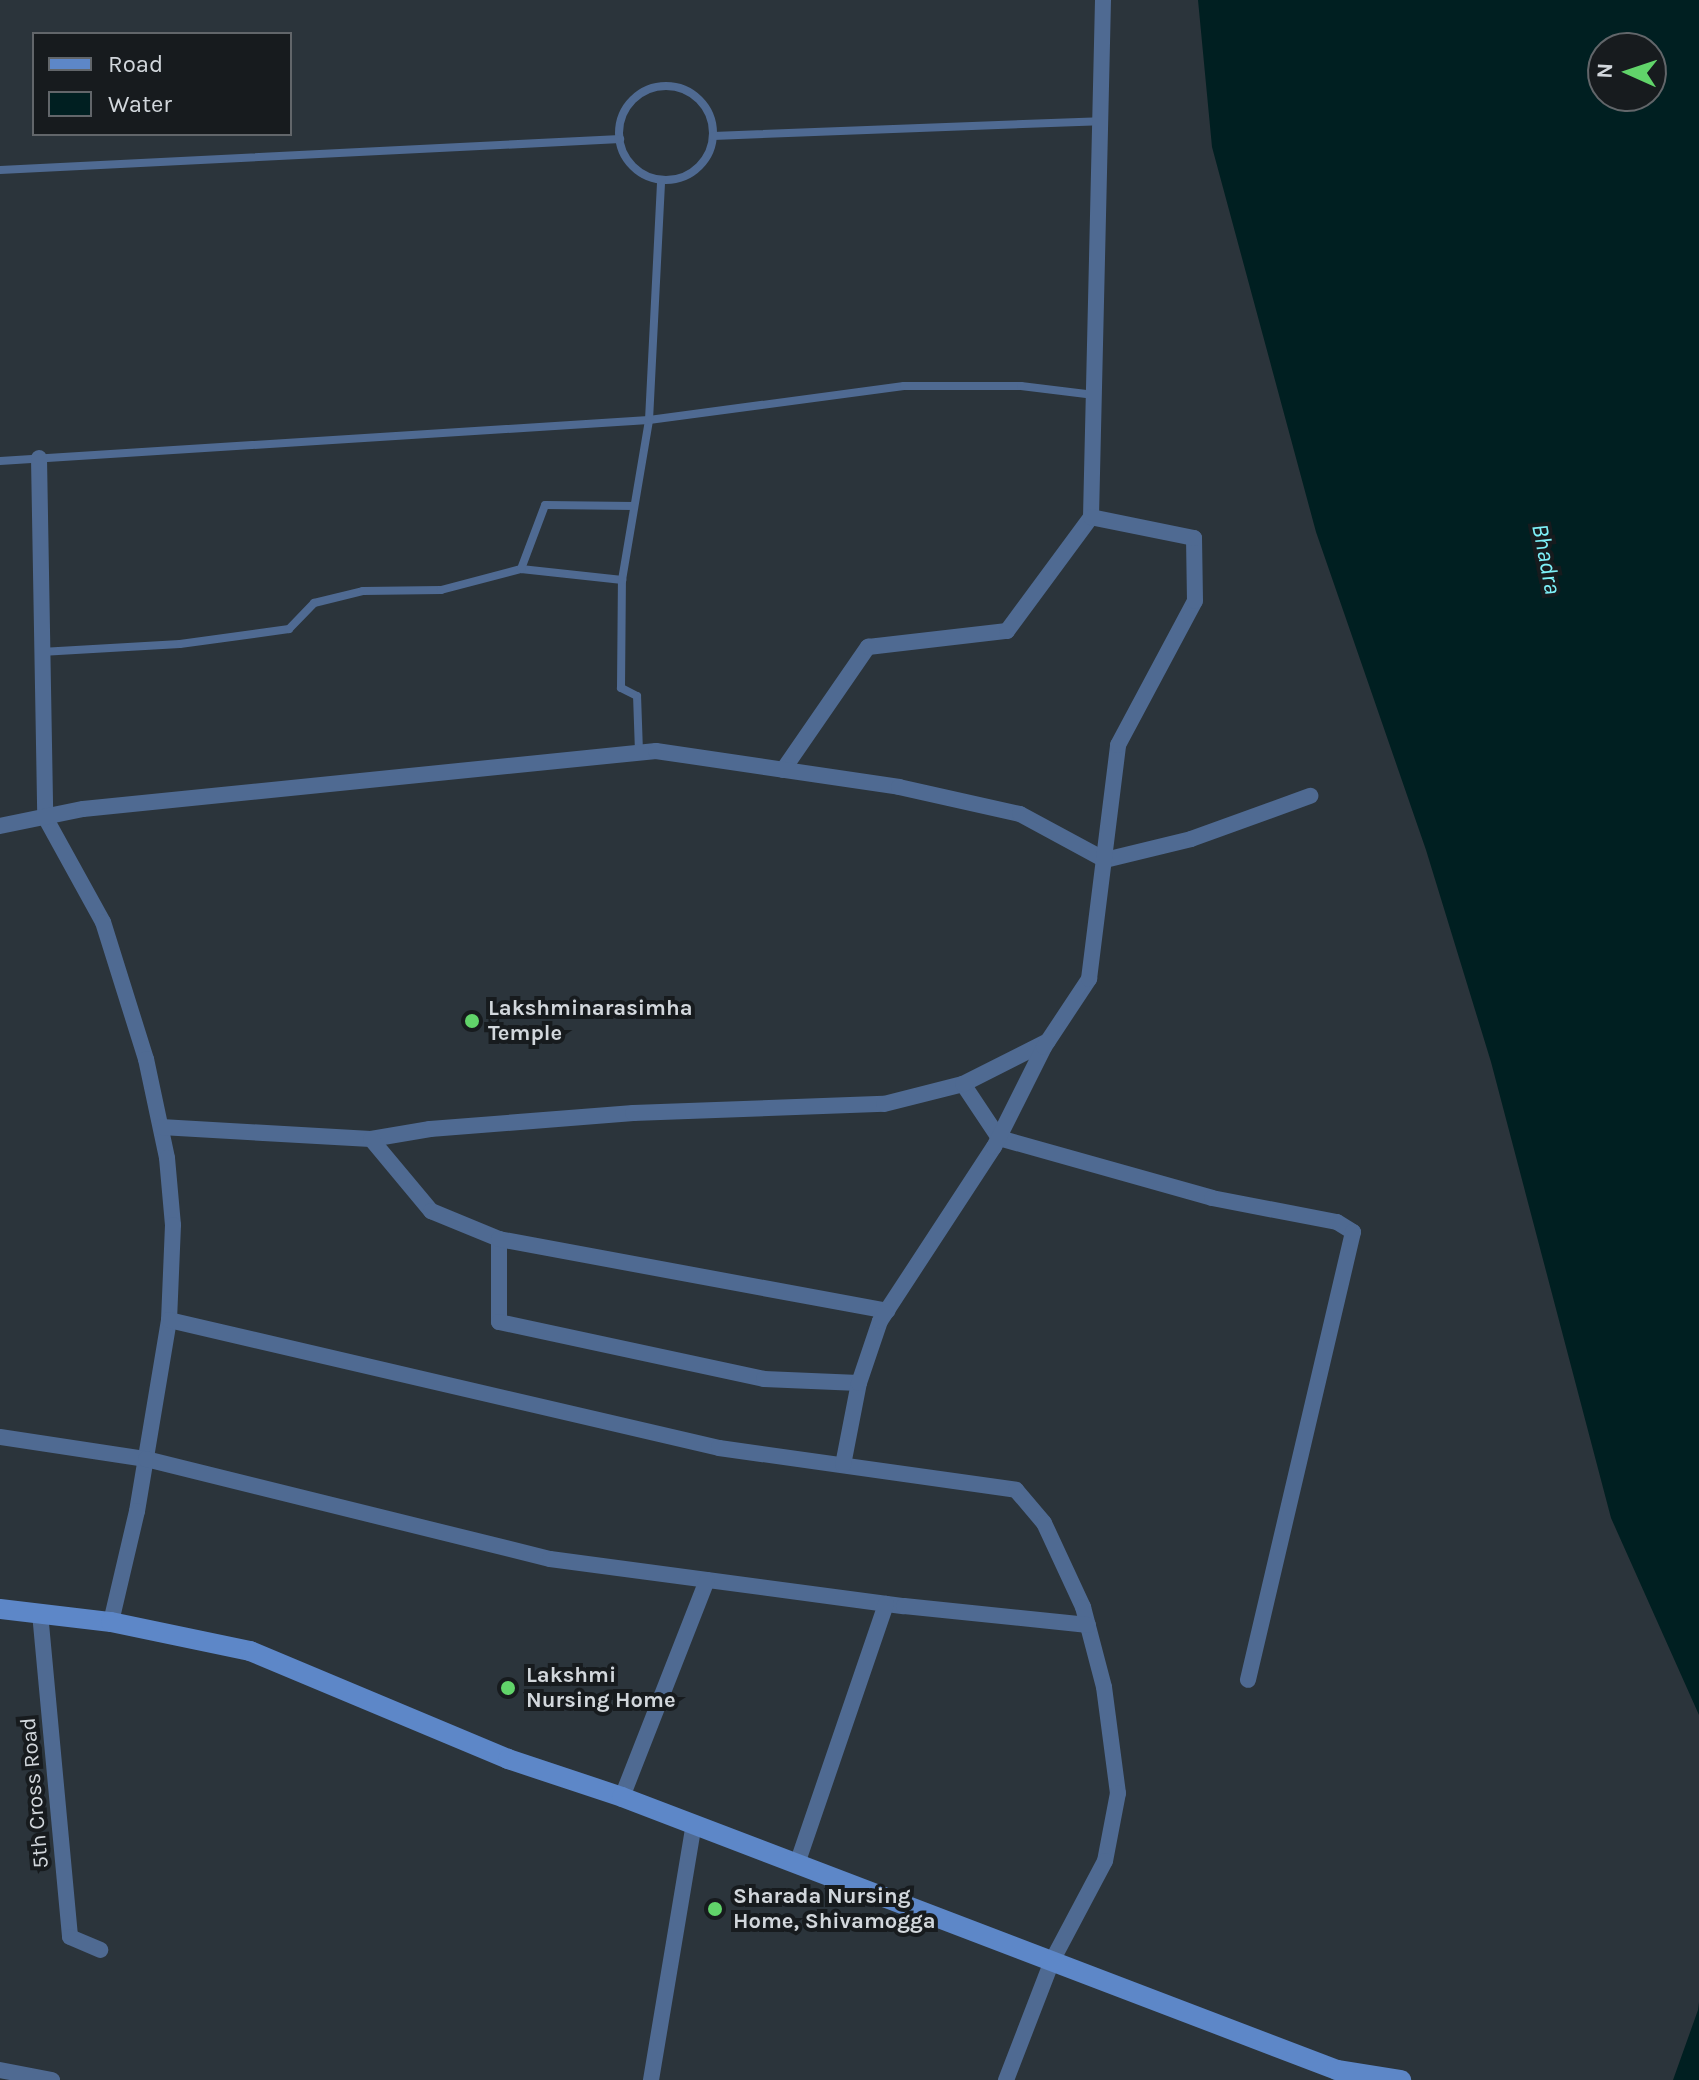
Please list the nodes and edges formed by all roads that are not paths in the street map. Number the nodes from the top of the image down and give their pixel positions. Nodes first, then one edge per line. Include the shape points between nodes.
1 (1103, 0) edge
2 (1100, 121) junction
3 (713, 136) junction
4 (620, 139) junction
5 (0, 170) edge
6 (661, 180) junction
7 (1094, 395) junction
8 (649, 420) junction
9 (39, 458) junction
10 (0, 461) edge
11 (634, 506) junction
12 (1091, 517) junction
13 (521, 569) junction
14 (622, 580) junction
15 (40, 652) junction
16 (639, 753) junction
17 (783, 770) junction
18 (1310, 796) dead end
19 (45, 817) junction
20 (0, 826) edge
21 (1105, 860) junction
22 (1048, 1041) junction
23 (963, 1084) junction
24 (161, 1127) junction
25 (999, 1138) junction
26 (371, 1139) junction
27 (499, 1239) junction
28 (887, 1311) junction
29 (169, 1320) junction
30 (859, 1383) junction
31 (0, 1437) edge
32 (146, 1459) junction
33 (843, 1465) junction
34 (707, 1580) junction
35 (886, 1604) junction
36 (0, 1609) edge
37 (40, 1613) junction
38 (111, 1622) junction
39 (1088, 1625) junction
40 (1248, 1680) dead end
41 (622, 1797) junction
42 (694, 1824) junction
43 (797, 1864) junction
44 (100, 1950) dead end
45 (1052, 1961) junction
46 (0, 2070) edge
47 (52, 2080) edge
48 (651, 2080) edge
49 (1006, 2080) edge
50 (1401, 2080) edge

1 - 2 street
2 - 3 lane
2 - 7 street
3 - 4 lane via 703,103 684,90 661,86 631,102
3 - 6 lane via 700,166 682,177
4 - 5 lane
4 - 6 lane via 632,166
6 - 8 lane
7 - 8 lane via 1021,386 904,386
7 - 12 street
8 - 9 lane
8 - 11 lane
9 - 10 lane
9 - 15 street via 44,530
11 - 13 lane via 545,505
11 - 14 lane
12 - 17 street via 1007,631 868,647
12 - 21 street via 1194,538 1197,564 1195,601 1118,745
13 - 14 lane
13 - 15 lane via 441,590 363,591 314,603 289,629 180,644
14 - 16 lane via 621,688 637,696
15 - 19 street
16 - 17 street
16 - 19 street
17 - 21 street via 899,787 1020,814
18 - 21 street via 1191,839
19 - 20 street
19 - 24 street via 103,922 146,1059
21 - 22 street via 1089,979
22 - 23 street
22 - 25 street
23 - 25 street
23 - 26 street via 884,1104 633,1113 430,1129
24 - 26 street
24 - 29 street via 173,1225
25 - 28 street
25 - 40 street via 1212,1198 1337,1222 1353,1232
26 - 27 street via 431,1211
27 - 28 street
27 - 30 street via 499,1322 764,1379
28 - 30 street
29 - 32 street
29 - 33 street via 719,1448
30 - 33 street
31 - 32 street
32 - 34 street via 550,1559
32 - 38 street
33 - 39 street via 1016,1490 1044,1523
34 - 35 street
34 - 41 street
35 - 39 street
35 - 43 street
36 - 37 main road
37 - 38 main road
37 - 44 street, 5th Cross Road via 70,1937
38 - 41 main road via 250,1651 508,1759
39 - 45 street via 1104,1687 1118,1793 1105,1861
41 - 42 main road
42 - 43 main road
42 - 48 street
43 - 45 main road
45 - 49 street
45 - 50 main road via 1337,2070
46 - 47 street

